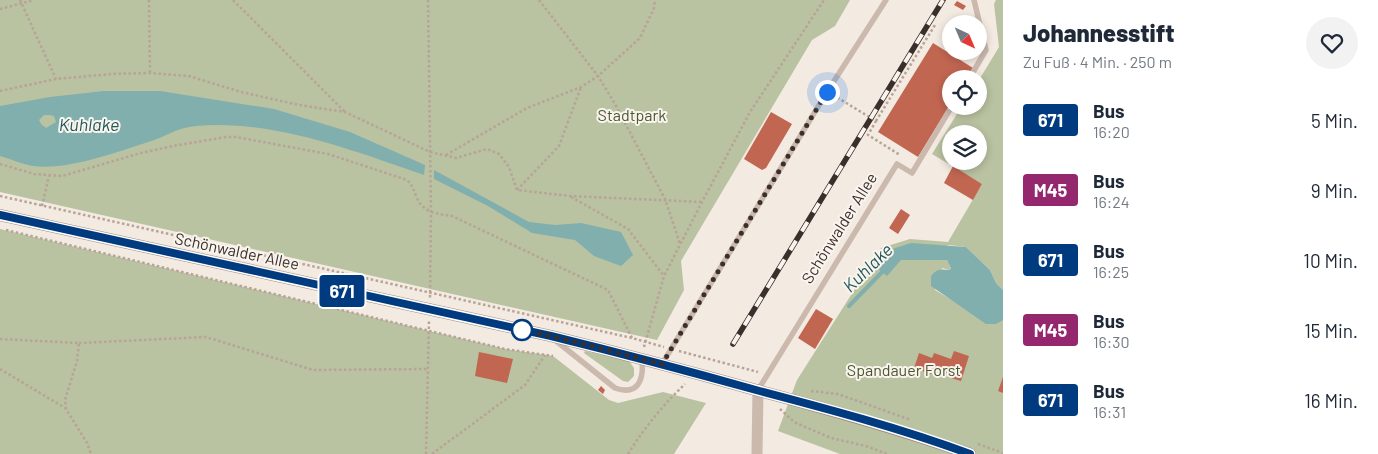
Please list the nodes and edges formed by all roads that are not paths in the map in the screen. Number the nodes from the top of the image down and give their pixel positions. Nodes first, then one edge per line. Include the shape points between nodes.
1 (886, 0) edge
2 (974, 0) edge
3 (974, 70) edge
4 (947, 115) edge
5 (0, 215) edge
6 (551, 336) junction
7 (642, 358) junction
8 (662, 364) junction
9 (758, 390) junction
10 (757, 454) edge
11 (970, 454) edge

1 - 8 lane
2 - 3 lane via 986,50
4 - 9 lane, Schönwalder Allee via 912,173 897,164
5 - 6 main road, Schönwalder Allee
6 - 7 main road, Schönwalder Allee
6 - 7 lane via 623,391 641,381
7 - 8 main road, Schönwalder Allee
8 - 9 main road, Schönwalder Allee
9 - 10 street
9 - 11 main road, Schönwalder Allee

